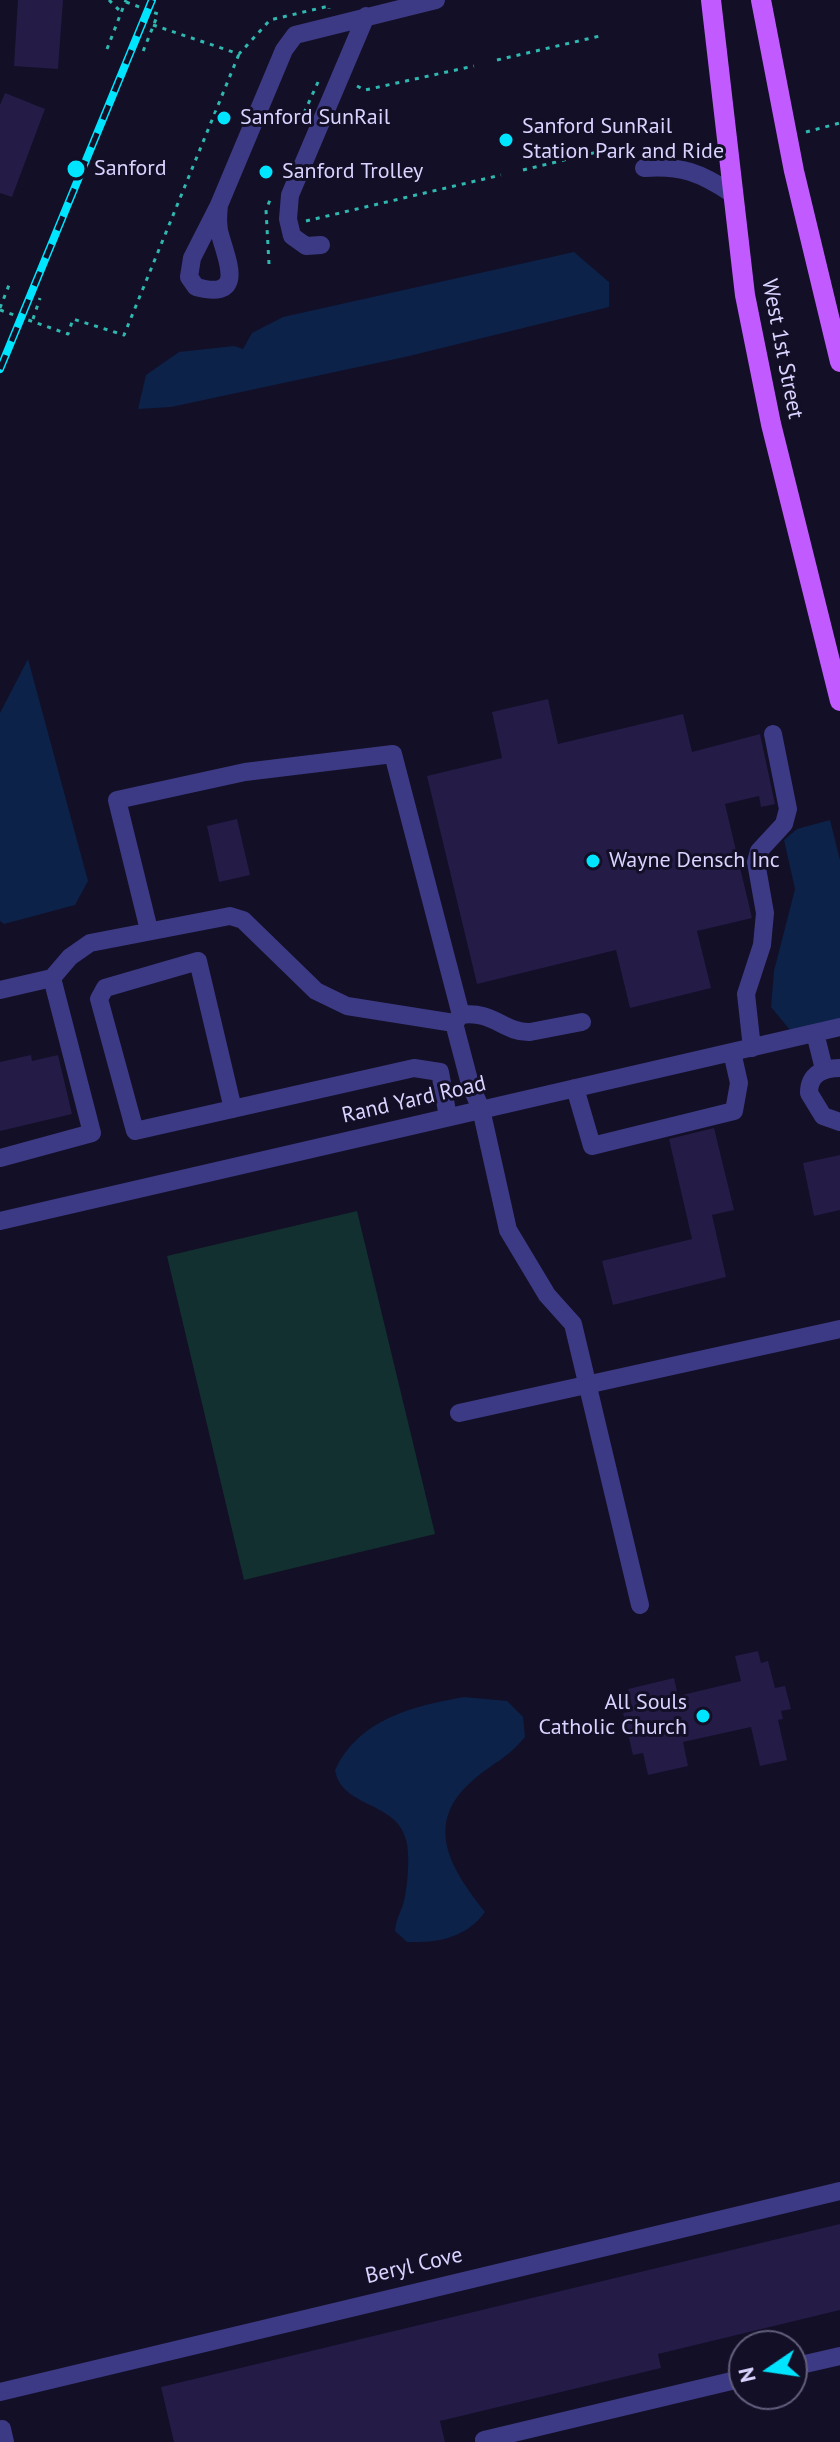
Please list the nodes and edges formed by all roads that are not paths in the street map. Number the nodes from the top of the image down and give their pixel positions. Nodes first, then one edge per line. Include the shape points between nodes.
1 (436, 0) edge
2 (711, 0) edge
3 (761, 0) edge
4 (366, 16) junction
5 (644, 168) dead end
6 (731, 193) junction
7 (219, 205) dead end
8 (321, 245) dead end
9 (840, 362) edge
10 (840, 701) edge
11 (773, 734) dead end
12 (149, 930) junction
13 (52, 978) junction
14 (0, 990) edge
15 (457, 1019) junction
16 (582, 1022) dead end
17 (840, 1027) edge
18 (815, 1033) junction
19 (752, 1048) junction
20 (732, 1052) junction
21 (832, 1069) edge
22 (575, 1088) junction
23 (233, 1109) junction
24 (481, 1109) junction
25 (448, 1117) junction
26 (840, 1122) edge
27 (0, 1158) edge
28 (0, 1221) edge
29 (840, 1329) edge
30 (589, 1384) junction
31 (459, 1413) dead end
32 (640, 1605) dead end
33 (840, 2191) edge
34 (840, 2356) edge
35 (808, 2363) edge
36 (728, 2382) edge
37 (0, 2392) edge
38 (484, 2440) dead end

1 - 4 street
2 - 6 main road, West 1st Street
3 - 9 main road
4 - 7 street via 295,35
4 - 8 street via 290,195 292,236 306,246
5 - 6 street via 674,165 700,172
6 - 10 main road, West 1st Street via 771,424
11 - 19 street via 788,809 784,824 759,851 756,862 765,913 762,945 746,994
12 - 13 street via 90,943
12 - 15 street via 230,916 243,920 316,991 347,1006
12 - 15 street via 117,800 245,772 393,754
13 - 14 street
13 - 27 street via 92,1133
15 - 16 street via 490,1015 522,1032
15 - 24 street via 470,1084
17 - 18 street, Rand Yard Road
18 - 19 street, Rand Yard Road
18 - 21 street
19 - 20 street, Rand Yard Road
20 - 22 street, Rand Yard Road
20 - 22 street via 739,1083 734,1111 592,1146
21 - 26 street via 811,1079 811,1101 823,1116
22 - 24 street, Rand Yard Road
23 - 23 street via 135,1131 99,999 105,988 198,961
23 - 25 street via 414,1068 440,1072
24 - 25 street, Rand Yard Road
24 - 30 street via 508,1230 547,1295 573,1324
25 - 28 street, Rand Yard Road
29 - 30 street
30 - 31 street
30 - 32 street
33 - 37 street, Beryl Cove
34 - 35 street
36 - 38 street

